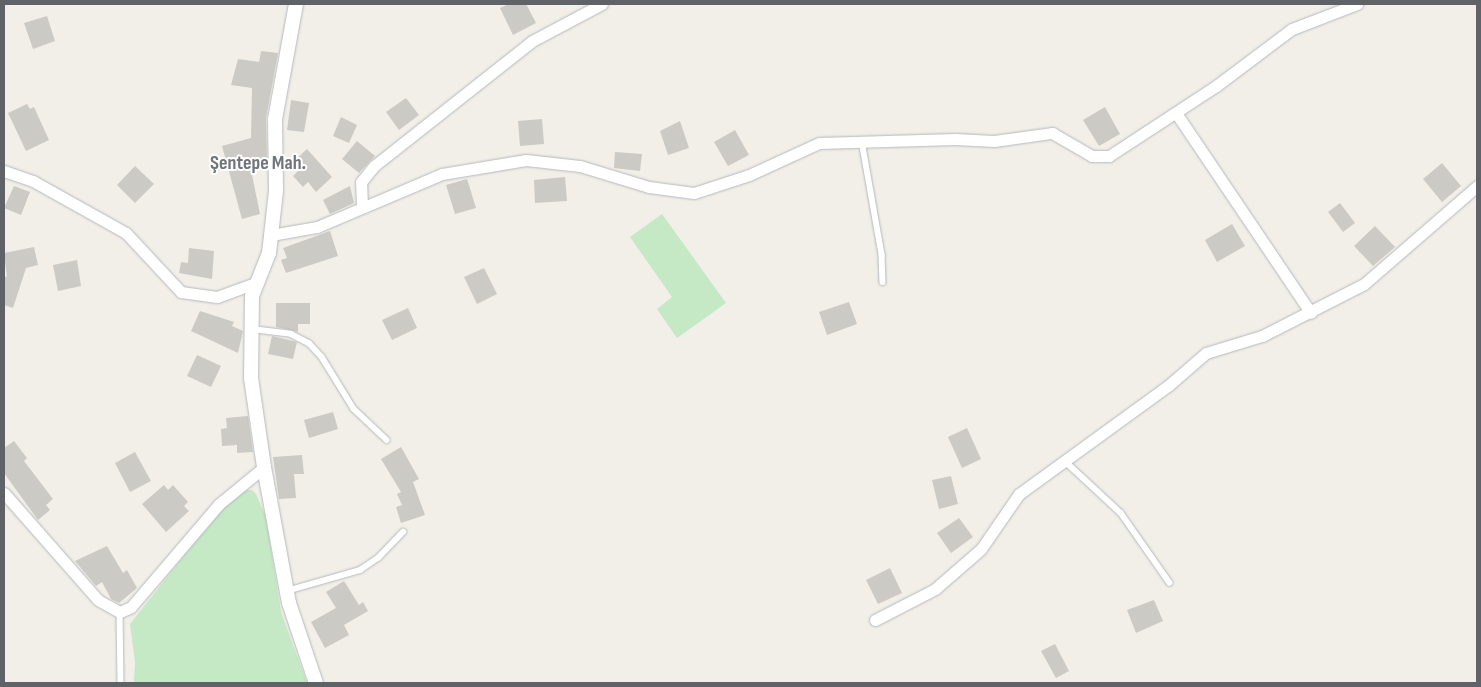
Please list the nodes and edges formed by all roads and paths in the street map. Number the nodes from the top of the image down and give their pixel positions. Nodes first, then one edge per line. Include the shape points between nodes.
1 (296, 4) edge
2 (602, 4) edge
3 (1357, 4) edge
4 (1176, 113) junction
5 (862, 141) junction
6 (4, 172) edge
7 (1477, 186) edge
8 (362, 207) junction
9 (271, 235) junction
10 (258, 282) junction
11 (883, 282) dead end
12 (1311, 313) junction
13 (252, 329) junction
14 (387, 440) dead end
15 (1064, 462) junction
16 (264, 467) junction
17 (4, 493) edge
18 (403, 532) dead end
19 (1170, 583) dead end
20 (287, 591) junction
21 (120, 612) junction
22 (875, 620) dead end
23 (121, 683) edge
24 (316, 683) edge

1 - 9 street via 275,119 276,191
2 - 8 street via 532,41 374,166 361,182
3 - 4 street via 1292,29
4 - 5 street via 1109,156 1092,156 1052,133 994,141
4 - 12 street
5 - 8 street via 819,144 749,176 694,193 649,187 580,166 526,160 442,174
5 - 11 lane via 882,255
6 - 10 street via 33,181 126,233 181,292 217,297
7 - 12 street via 1364,284
8 - 9 street via 317,227
9 - 10 street via 269,253
10 - 13 street via 252,296
12 - 15 street via 1262,336 1206,353 1169,385
13 - 14 lane via 291,334 309,343 322,357 354,409
13 - 16 street via 252,378
15 - 19 lane via 1121,513
15 - 22 street via 1019,494 981,549 935,589
16 - 20 street
16 - 21 street via 219,504 131,608
17 - 21 street via 98,600
18 - 20 lane via 378,558 360,570
20 - 24 street
21 - 23 lane

